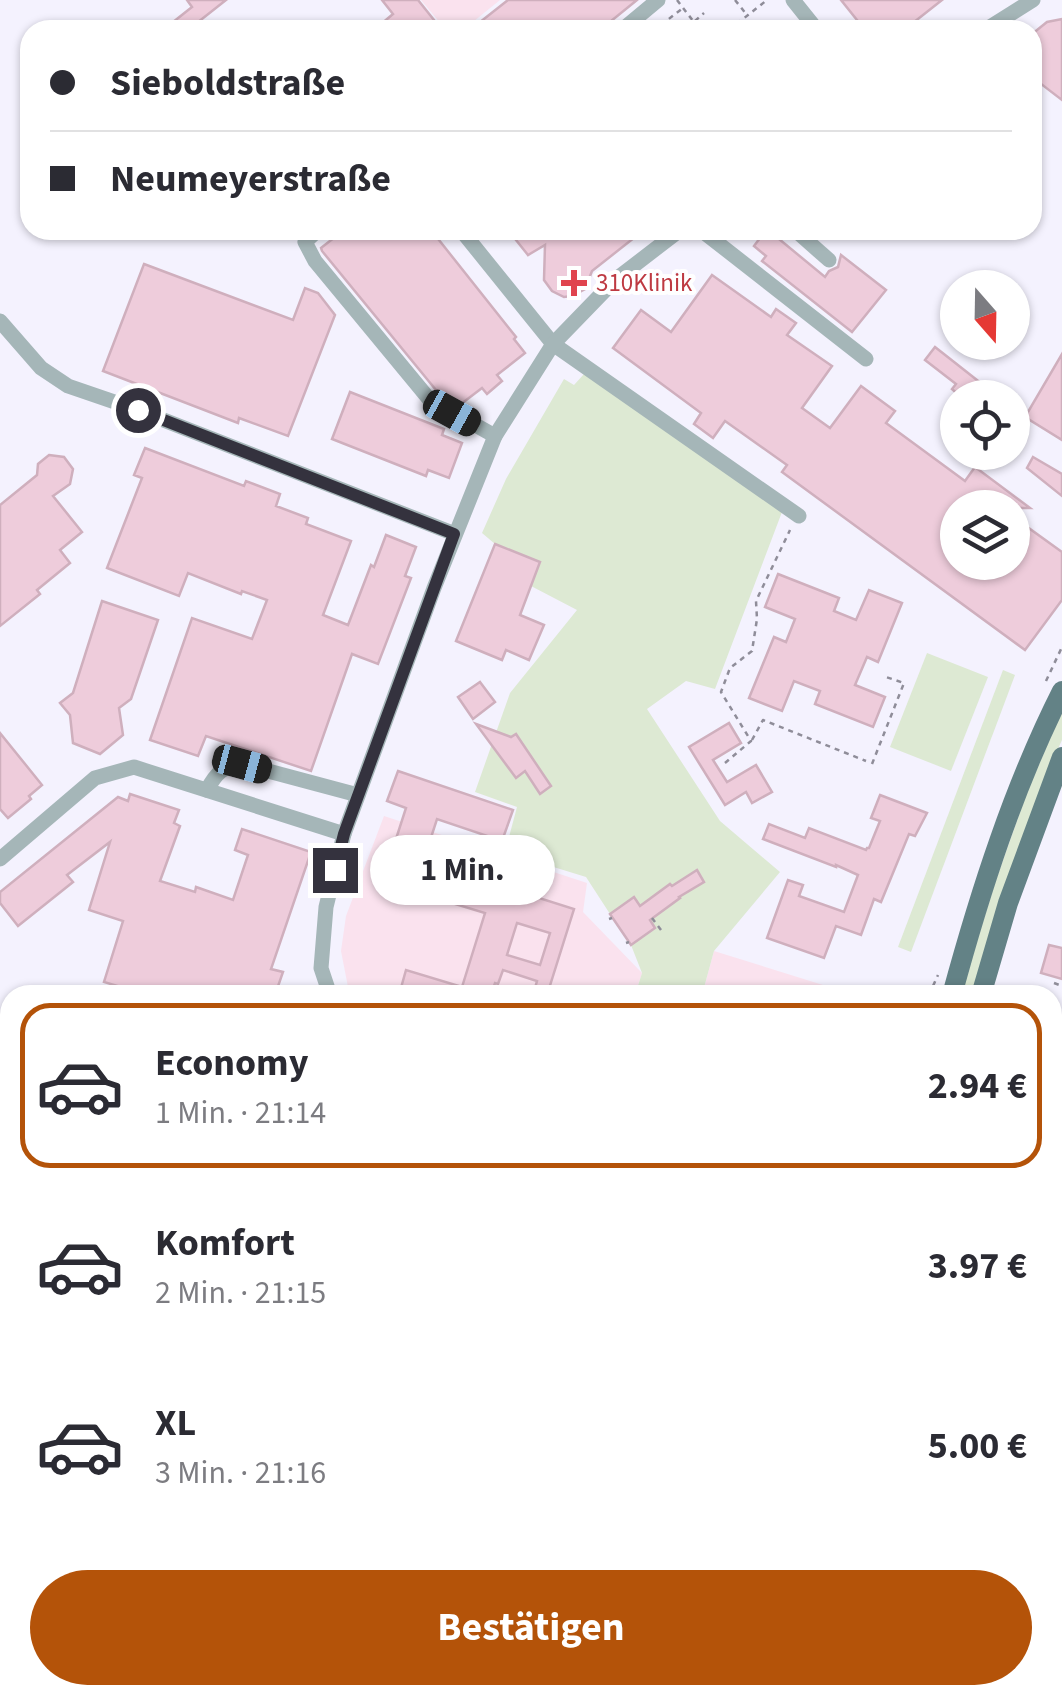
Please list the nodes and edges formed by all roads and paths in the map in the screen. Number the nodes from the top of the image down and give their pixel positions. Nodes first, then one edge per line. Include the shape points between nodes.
1 (658, 0) edge
2 (676, 0) edge
3 (735, 0) edge
4 (767, 0) edge
5 (793, 0) edge
6 (1033, 0) edge
7 (683, 8) junction
8 (704, 13) dead end
9 (748, 16) junction
10 (634, 20) edge
11 (667, 20) edge
12 (692, 20) edge
13 (696, 20) edge
14 (743, 20) edge
15 (809, 20) edge
16 (1001, 20) edge
17 (307, 240) edge
18 (468, 240) edge
19 (667, 240) edge
20 (714, 240) edge
21 (806, 240) edge
22 (830, 260) dead end
23 (0, 321) edge
24 (554, 344) junction
25 (866, 359) dead end
26 (495, 436) junction
27 (799, 516) joint
28 (454, 534) junction
29 (883, 676) dead end
30 (1062, 691) edge
31 (751, 741) junction
32 (1062, 757) edge
33 (866, 761) dead end
34 (725, 763) dead end
35 (872, 764) dead end
36 (207, 790) junction
37 (358, 795) junction
38 (344, 834) junction
39 (0, 859) edge
40 (652, 918) dead end
41 (664, 934) dead end
42 (1054, 984) dead end
43 (327, 985) edge
44 (955, 985) edge
45 (984, 985) edge
46 (1058, 985) edge

1 - 10 street
2 - 7 path
3 - 9 path
4 - 9 path
5 - 15 street
6 - 16 street
7 - 11 path
7 - 12 path
8 - 13 path
9 - 14 path
17 - 26 street via 315,261 429,399
18 - 24 street
19 - 24 street via 615,280
20 - 25 street
21 - 22 street
23 - 28 street via 41,368 68,386
24 - 26 street
24 - 27 street
26 - 28 street
27 - 31 path via 756,601 752,651 730,668 721,692
28 - 37 street
29 - 35 path via 904,684
30 - 44 main road via 1018,795
31 - 33 path via 764,720
31 - 34 path
32 - 45 main road
36 - 37 street via 227,766 242,764
36 - 38 street
36 - 39 street via 134,767 95,778
37 - 38 street
38 - 43 street via 326,906
40 - 41 path
42 - 46 path

